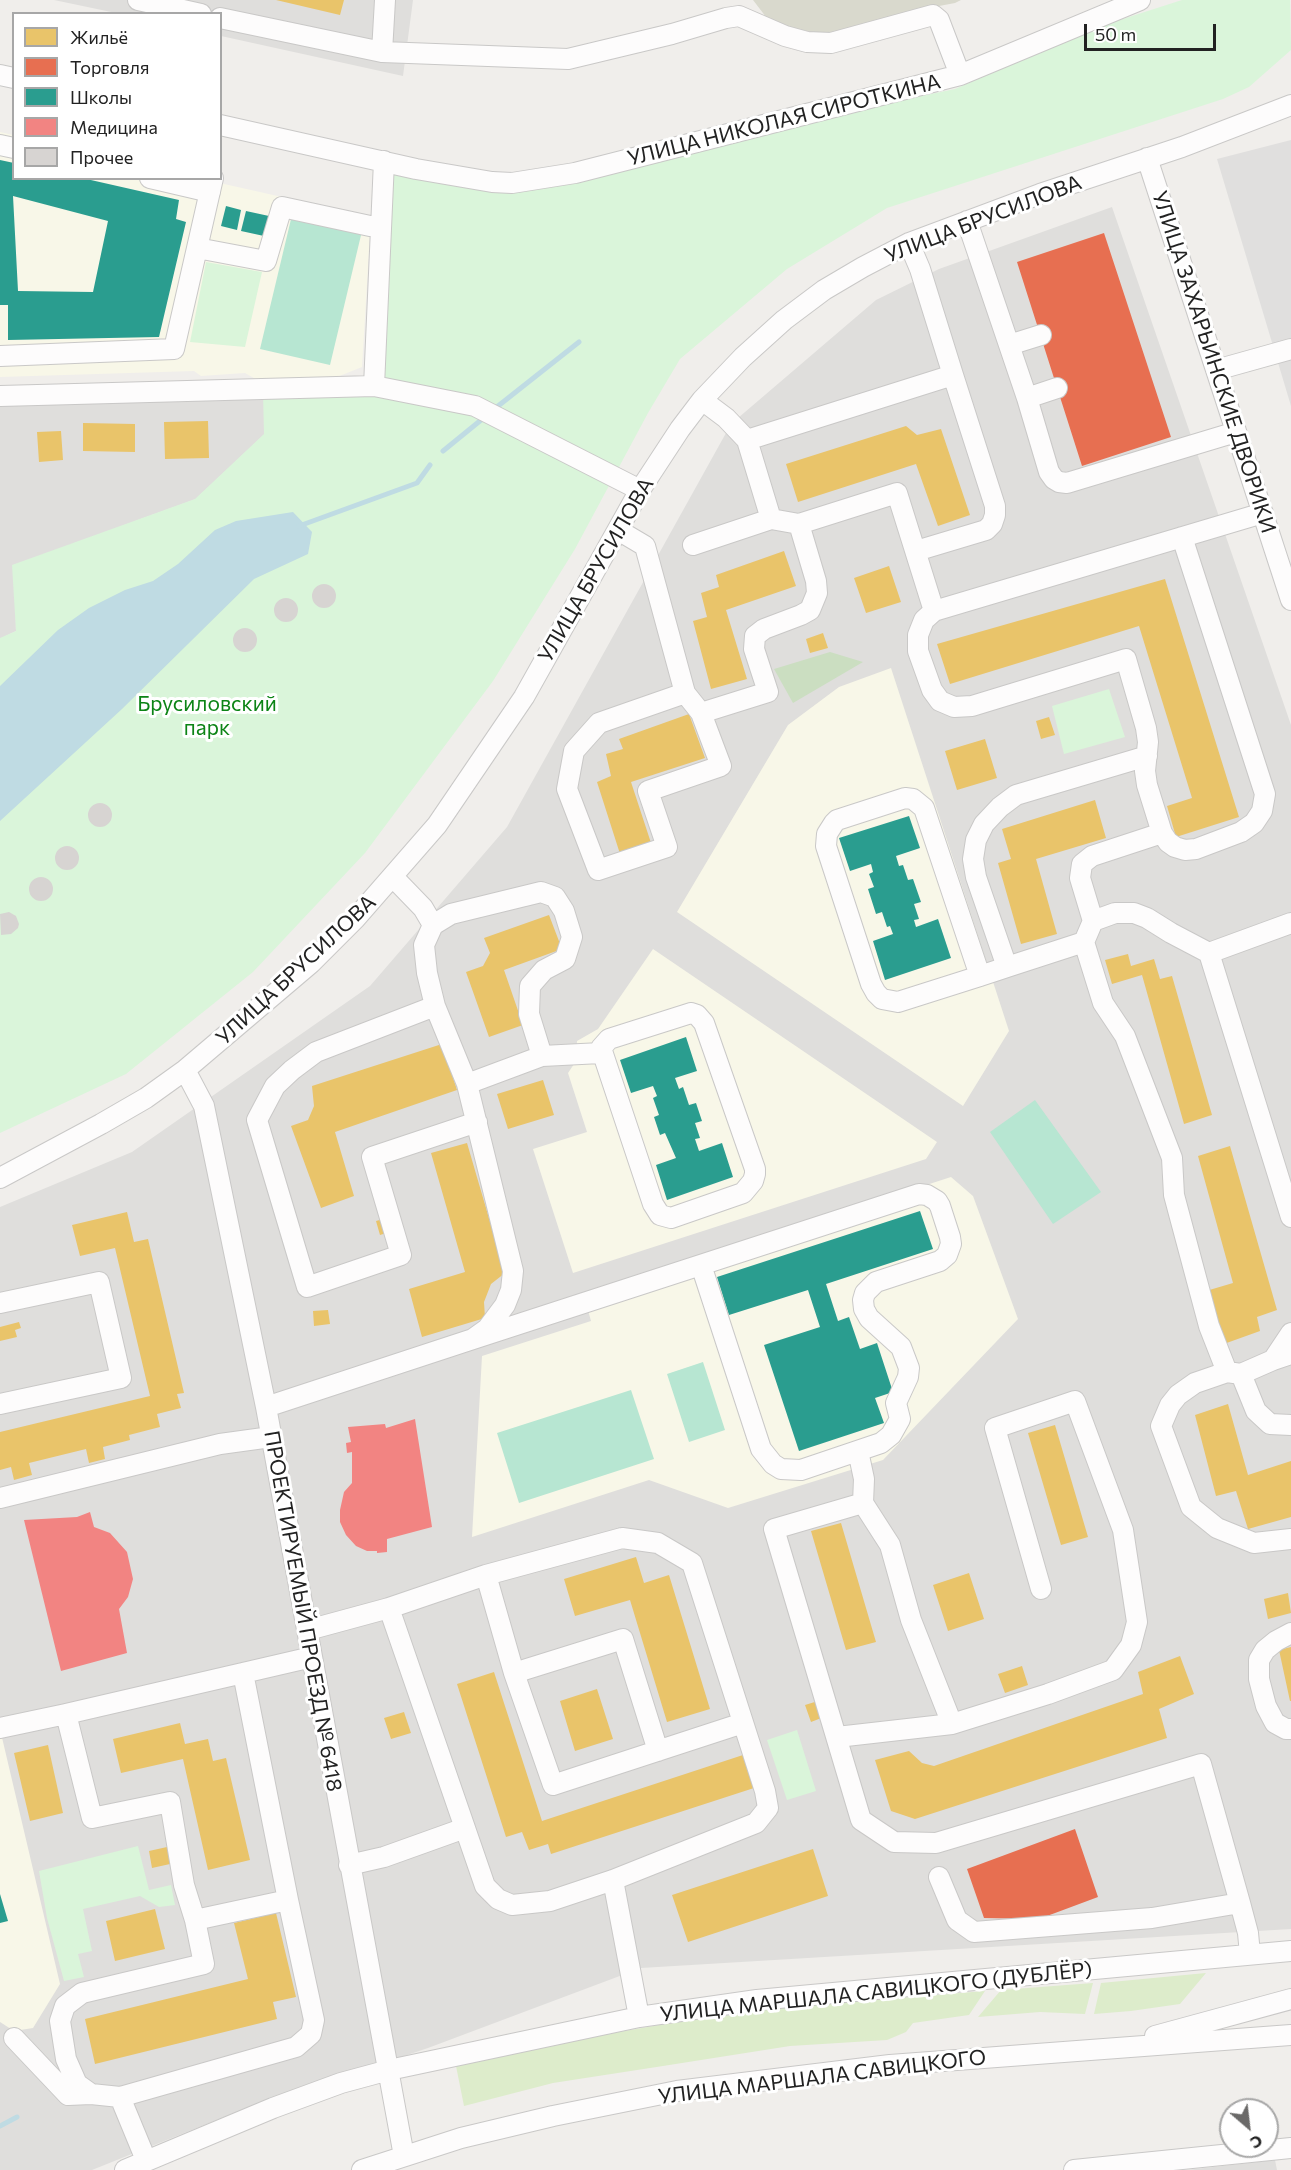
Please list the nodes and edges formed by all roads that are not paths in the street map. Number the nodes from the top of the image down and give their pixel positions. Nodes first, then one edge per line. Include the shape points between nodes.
1 (138, 0) edge
2 (385, 0) edge
3 (1140, 0) edge
4 (192, 12) edge
5 (222, 18) edge
6 (381, 52) junction
7 (960, 75) junction
8 (1291, 105) edge
9 (222, 131) edge
10 (1147, 158) junction
11 (384, 161) junction
12 (167, 180) edge
13 (211, 185) edge
14 (967, 221) junction
15 (370, 226) dead end
16 (909, 243) junction
17 (197, 248) junction
18 (1041, 334) dead end
19 (1009, 345) junction
20 (1291, 350) edge
21 (0, 356) edge
22 (1216, 370) junction
23 (954, 375) junction
24 (374, 386) junction
25 (1057, 388) dead end
26 (0, 396) edge
27 (1027, 398) junction
28 (702, 400) junction
29 (1236, 432) junction
30 (747, 440) junction
31 (640, 490) junction
32 (1263, 513) junction
33 (771, 519) junction
34 (799, 524) junction
35 (618, 530) junction
36 (1182, 537) junction
37 (693, 545) dead end
38 (916, 551) junction
39 (1291, 600) edge
40 (934, 611) junction
41 (685, 693) junction
42 (701, 713) junction
43 (1147, 756) junction
44 (1162, 833) junction
45 (393, 877) junction
46 (1093, 921) junction
47 (1291, 923) edge
48 (432, 925) junction
49 (1083, 942) junction
50 (1209, 953) junction
51 (1007, 967) junction
52 (980, 976) junction
53 (435, 1006) junction
54 (601, 1053) junction
55 (542, 1056) junction
56 (185, 1070) junction
57 (467, 1084) junction
58 (477, 1122) junction
59 (0, 1178) edge
60 (1291, 1217) edge
61 (701, 1265) junction
62 (0, 1303) edge
63 (1291, 1333) edge
64 (473, 1339) junction
65 (1282, 1357) edge
66 (1234, 1373) junction
67 (0, 1404) edge
68 (266, 1407) junction
69 (1291, 1425) edge
70 (271, 1437) junction
71 (858, 1451) junction
72 (0, 1498) edge
73 (863, 1503) junction
74 (1291, 1539) edge
75 (486, 1575) junction
76 (1041, 1589) dead end
77 (389, 1608) junction
78 (308, 1630) junction
79 (1291, 1633) edge
80 (312, 1657) junction
81 (243, 1673) junction
82 (514, 1673) junction
83 (66, 1714) junction
84 (743, 1723) junction
85 (952, 1724) junction
86 (0, 1728) edge
87 (1291, 1729) edge
88 (837, 1737) junction
89 (658, 1750) junction
90 (465, 1828) junction
91 (349, 1864) junction
92 (939, 1877) dead end
93 (613, 1880) junction
94 (288, 1900) junction
95 (1240, 1903) junction
96 (195, 1920) junction
97 (1291, 1951) edge
98 (1250, 1954) junction
99 (1291, 1999) edge
100 (639, 2017) junction
101 (1291, 2035) edge
102 (14, 2038) dead end
103 (1109, 2049) junction
104 (389, 2070) junction
105 (91, 2094) junction
106 (120, 2097) junction
107 (1291, 2148) edge
108 (404, 2156) junction
109 (147, 2160) junction
110 (125, 2170) edge
111 (362, 2170) edge
112 (1074, 2170) edge

1 - 4 street
2 - 6 street
3 - 7 street, УЛИЦА НИКОЛАЯ СИРОТКИНА
5 - 6 street
6 - 7 street via 568,59 740,16 785,36 831,43 933,15 939,20
7 - 11 street, УЛИЦА НИКОЛАЯ СИРОТКИНА via 564,175 512,183
8 - 10 street, УЛИЦА БРУСИЛОВА
9 - 11 street, УЛИЦА НИКОЛАЯ СИРОТКИНА
10 - 14 street, УЛИЦА БРУСИЛОВА
10 - 22 street, УЛИЦА ЗАХАРЬИНСКИЕ ДВОРИКИ
11 - 24 street
12 - 13 street
13 - 17 street
14 - 16 street, УЛИЦА БРУСИЛОВА
14 - 19 street
15 - 17 street via 282,207 266,261
16 - 23 street
16 - 28 street, УЛИЦА БРУСИЛОВА via 824,290 784,320
17 - 21 street via 174,349
18 - 19 street
19 - 27 street
20 - 22 street
22 - 29 street, УЛИЦА ЗАХАРЬИНСКИЕ ДВОРИКИ
23 - 30 street
23 - 38 street via 996,515 986,530
24 - 26 street
24 - 31 street via 475,406
25 - 27 street
27 - 29 street via 1049,472 1059,482 1067,483
28 - 30 street
28 - 31 street, УЛИЦА БРУСИЛОВА
29 - 32 street, УЛИЦА ЗАХАРЬИНСКИЕ ДВОРИКИ
30 - 33 street
31 - 35 street, УЛИЦА БРУСИЛОВА
32 - 36 street
32 - 39 street, УЛИЦА ЗАХАРЬИНСКИЕ ДВОРИКИ
33 - 34 street
33 - 37 street
34 - 38 street via 897,493
34 - 42 street via 817,593 810,610 755,636 754,649 768,692
35 - 41 street via 645,546
35 - 45 street, УЛИЦА БРУСИЛОВА via 524,697 437,825
36 - 40 street
36 - 44 street via 1265,794 1262,811 1254,823 1216,843 1185,850 1175,848
38 - 40 street
40 - 43 street via 924,620 918,635 918,651 940,701 954,707 972,706 1126,659 1146,728
41 - 42 street
41 - 42 street via 599,723 574,751 567,789 598,870 667,847 648,791 721,766
43 - 44 street via 1147,785
43 - 51 street via 1016,795 984,824 973,859
44 - 46 street via 1092,856 1082,864 1080,878
45 - 48 street via 423,909
45 - 56 street, УЛИЦА БРУСИЛОВА via 310,963
46 - 49 street
46 - 50 street via 1115,913 1134,913
47 - 50 street
48 - 53 street via 424,945
48 - 55 street via 451,914 541,892 555,897 572,937 565,959 544,970 530,986 529,1014
49 - 51 street
49 - 66 street via 1103,1004 1125,1036 1172,1158 1174,1195 1209,1326
50 - 60 street
51 - 52 street
52 - 52 street via 927,813 919,802 905,798 837,820 827,834 826,846 876,993 882,999 898,1002
53 - 57 street
53 - 58 street via 316,1052 275,1086 257,1120 307,1287 401,1256 372,1156
54 - 54 street via 660,1215 671,1218 748,1188 755,1169 702,1018 682,1014 609,1039
54 - 55 street
55 - 57 street
56 - 59 street, УЛИЦА БРУСИЛОВА via 146,1098
56 - 68 street, ПРОЕКТИРУЕМЫЙ ПРОЕЗД № 6418 via 204,1106
57 - 58 street
58 - 64 street via 513,1271 505,1305 487,1329
61 - 64 street
61 - 71 street via 766,1458 781,1469 801,1470
61 - 71 street via 919,1194 937,1201 950,1238 947,1255 940,1261 876,1282 865,1293 864,1309 874,1324 901,1347 909,1372 897,1398 900,1419 894,1431 881,1443
62 - 67 street via 99,1282 121,1378
63 - 65 street
64 - 68 street
65 - 66 street
66 - 69 street via 1256,1411 1270,1424
66 - 74 street via 1195,1383 1178,1395 1161,1426 1191,1507 1217,1528 1254,1543
68 - 70 street, ПРОЕКТИРУЕМЫЙ ПРОЕЗД № 6418
70 - 72 street via 220,1444
70 - 78 street, ПРОЕКТИРУЕМЫЙ ПРОЕЗД № 6418
71 - 73 street via 864,1479
73 - 85 street via 890,1545 911,1620
73 - 88 street via 774,1529
75 - 77 street
75 - 82 street
75 - 84 street via 622,1538 658,1543 692,1563
76 - 85 street via 995,1428 1076,1401 1123,1530 1137,1622 1131,1645 1113,1670
77 - 78 street
77 - 90 street
78 - 80 street, ПРОЕКТИРУЕМЫЙ ПРОЕЗД № 6418
79 - 87 street via 1265,1650 1259,1660 1259,1679 1275,1723
80 - 81 street
80 - 91 street, ПРОЕКТИРУЕМЫЙ ПРОЕЗД № 6418
81 - 83 street
81 - 94 street
82 - 89 street via 553,1785
82 - 89 street via 622,1639
83 - 86 street
83 - 96 street via 92,1818 170,1802 184,1885
84 - 89 street
84 - 93 street via 768,1808 756,1823
85 - 88 street
88 - 95 street via 861,1820 894,1842 936,1843 1201,1764
90 - 91 street via 384,1857
90 - 93 street via 485,1886 498,1899 512,1905 550,1901
91 - 104 street, ПРОЕКТИРУЕМЫЙ ПРОЕЗД № 6418
92 - 95 street via 957,1920 974,1932 1152,1918
93 - 100 street
94 - 96 street
94 - 106 street via 314,2020 310,2034 296,2047
95 - 98 street
96 - 105 street via 204,1964 82,1993 65,2006 60,2021 66,2059 77,2084
97 - 98 street, УЛИЦА МАРШАЛА САВИЦКОГО (ДУБЛЁР)
98 - 100 street, УЛИЦА МАРШАЛА САВИЦКОГО (ДУБЛЁР) via 756,2000
99 - 103 street
100 - 104 street, УЛИЦА МАРШАЛА САВИЦКОГО (ДУБЛЁР)
101 - 103 street, УЛИЦА МАРШАЛА САВИЦКОГО
102 - 105 street via 68,2095
103 - 108 street, УЛИЦА МАРШАЛА САВИЦКОГО via 890,2065 677,2091 461,2138
104 - 108 street, ПРОЕКТИРУЕМЫЙ ПРОЕЗД № 6418
104 - 109 street, УЛИЦА МАРШАЛА САВИЦКОГО (ДУБЛЁР) via 317,2091
105 - 106 street
106 - 109 street
107 - 112 street
108 - 111 street, УЛИЦА МАРШАЛА САВИЦКОГО
109 - 110 street, УЛИЦА МАРШАЛА САВИЦКОГО (ДУБЛЁР)

